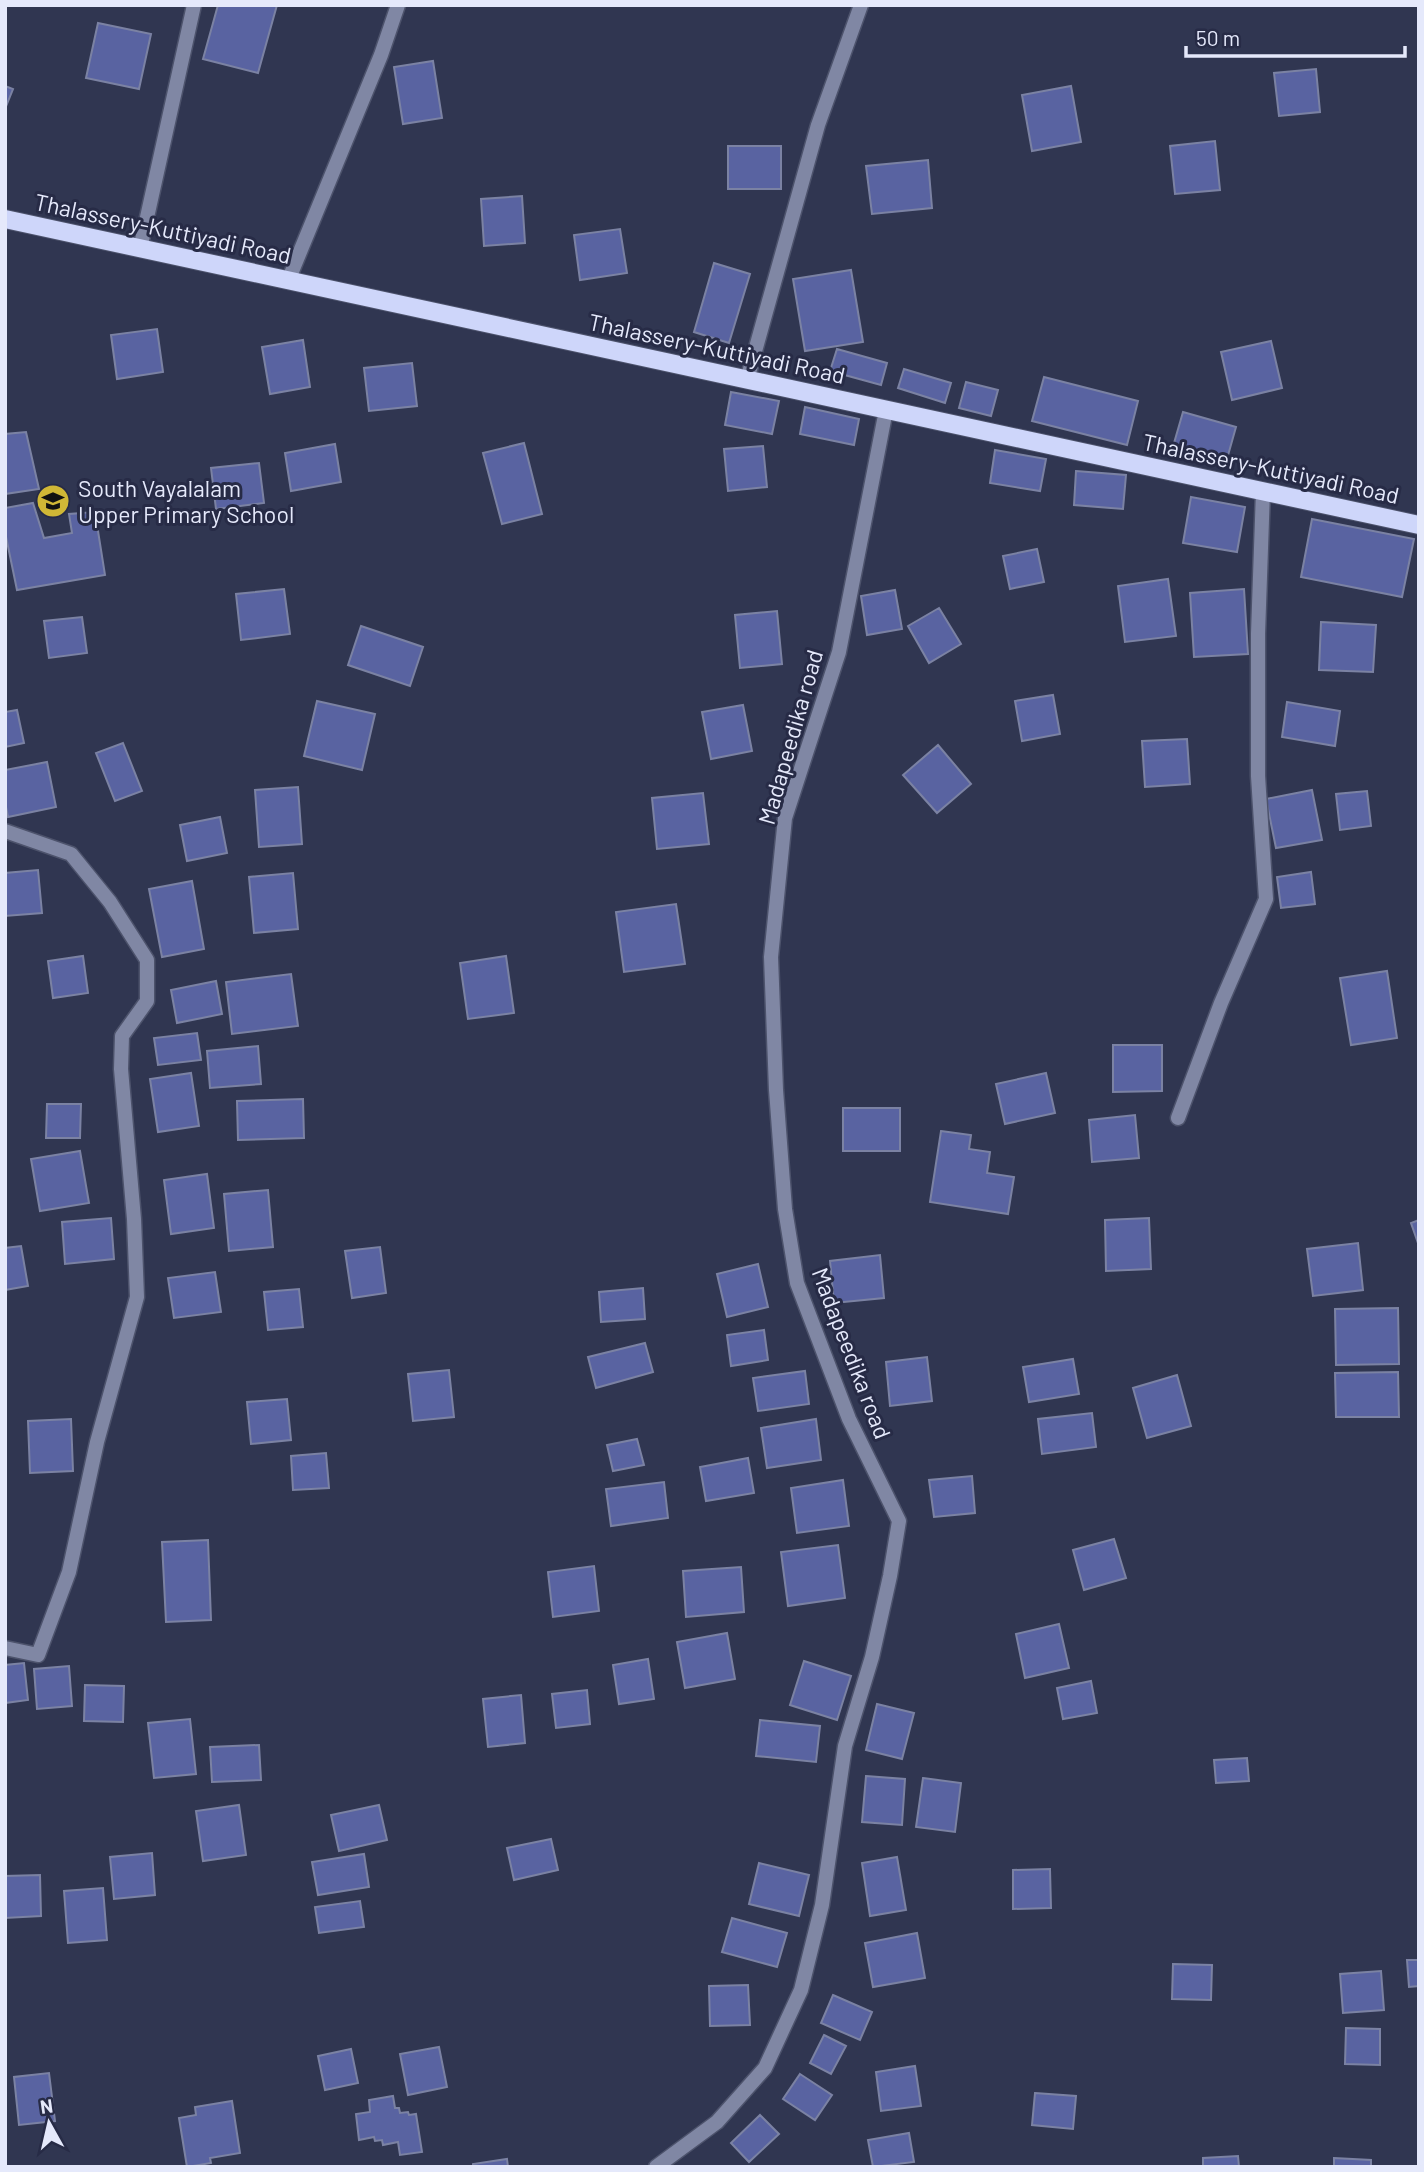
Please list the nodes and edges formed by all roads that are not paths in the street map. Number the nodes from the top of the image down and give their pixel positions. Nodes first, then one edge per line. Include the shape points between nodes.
1 (194, 5) edge
2 (398, 5) edge
3 (861, 5) edge
4 (5, 219) edge
5 (140, 249) junction
6 (288, 281) junction
7 (747, 380) junction
8 (886, 410) junction
9 (1263, 491) junction
10 (1419, 525) edge
11 (5, 831) edge
12 (1178, 1118) dead end
13 (5, 1648) edge
14 (656, 2167) edge

1 - 5 street
2 - 6 street
3 - 7 street via 818,125
4 - 5 main road, Thalassery-Kuttiyadi Road
5 - 6 main road, Thalassery-Kuttiyadi Road
6 - 7 main road, Thalassery-Kuttiyadi Road
7 - 8 main road, Thalassery-Kuttiyadi Road
8 - 9 main road, Thalassery-Kuttiyadi Road
8 - 14 street, Madapeedika road via 839,652 785,818 771,957 785,1209 797,1283 849,1419 899,1521 872,1657 845,1746 822,1905 801,1990 765,2068 717,2122
9 - 10 main road, Thalassery-Kuttiyadi Road
9 - 12 street via 1258,776 1266,899
11 - 13 street via 71,854 110,902 147,960 147,1001 122,1036 136,1297 97,1442 69,1572 38,1655

